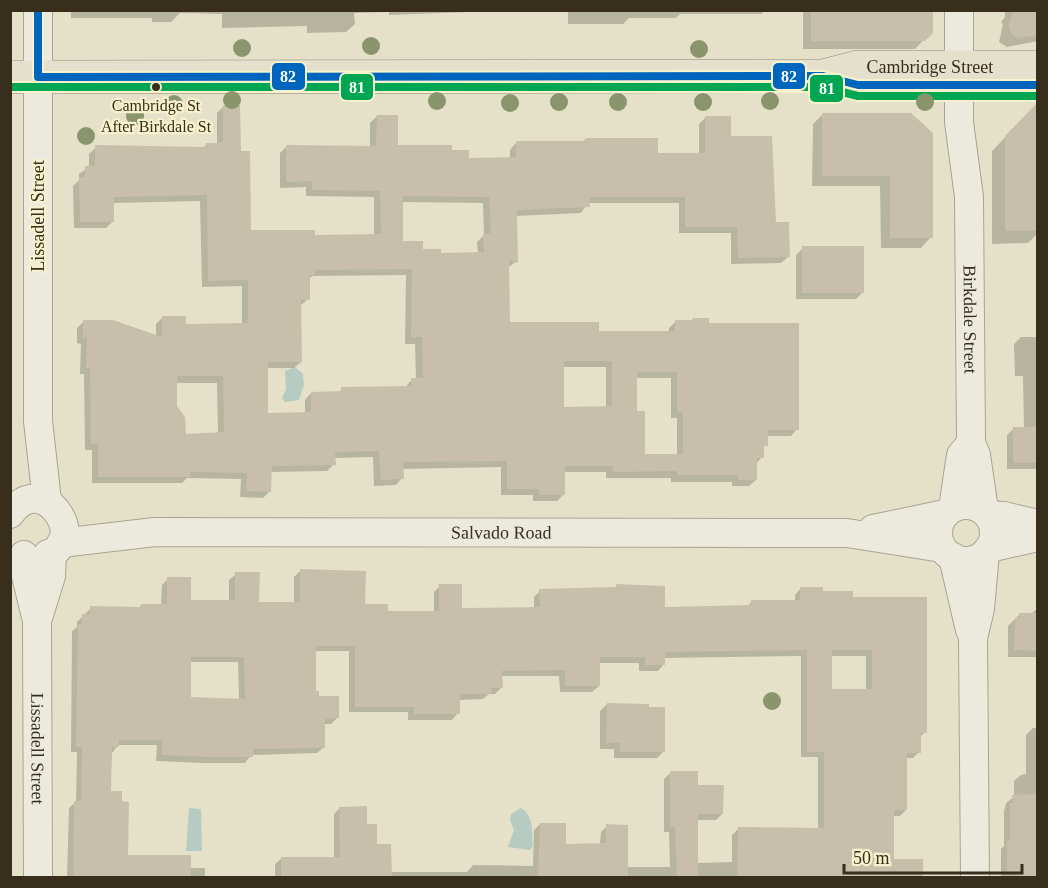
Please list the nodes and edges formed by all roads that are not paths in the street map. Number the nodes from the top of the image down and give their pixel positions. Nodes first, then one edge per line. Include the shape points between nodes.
1 (38, 10) edge
2 (959, 10) edge
3 (977, 10) edge
4 (1038, 67) edge
5 (968, 76) junction
6 (24, 77) edge
7 (1038, 86) edge
8 (971, 443) junction
9 (949, 511) junction
10 (986, 513) junction
11 (35, 519) edge
12 (1038, 524) edge
13 (847, 532) junction
14 (1038, 537) edge
15 (17, 549) edge
16 (987, 550) junction
17 (948, 553) junction
18 (37, 621) junction
19 (973, 638) junction
20 (38, 878) edge
21 (975, 878) edge

1 - 6 street, Lissadell Street
2 - 5 street, Birkdale Street
3 - 5 street, Birkdale Street
4 - 5 main road, Cambridge Street
5 - 6 main road, Cambridge Street via 858,85 823,76
5 - 7 main road, Cambridge Street
5 - 8 street, Birkdale Street via 977,152 969,197
6 - 11 street, Lissadell Street via 38,421
8 - 9 street, Birkdale Street via 961,454
8 - 10 street, Birkdale Street
9 - 10 street via 969,505
9 - 13 street, Salvado Road via 902,525
9 - 17 street via 938,532
10 - 12 street
10 - 16 street via 993,537
11 - 13 street, Salvado Road via 155,532
11 - 15 street, Salvado Road via 37,557
11 - 18 street, Lissadell Street via 51,576
13 - 17 street, Salvado Road
14 - 16 street
15 - 18 street, Lissadell Street
16 - 17 street via 965,561
16 - 19 street
17 - 19 street
18 - 20 street, Lissadell Street
19 - 21 street

